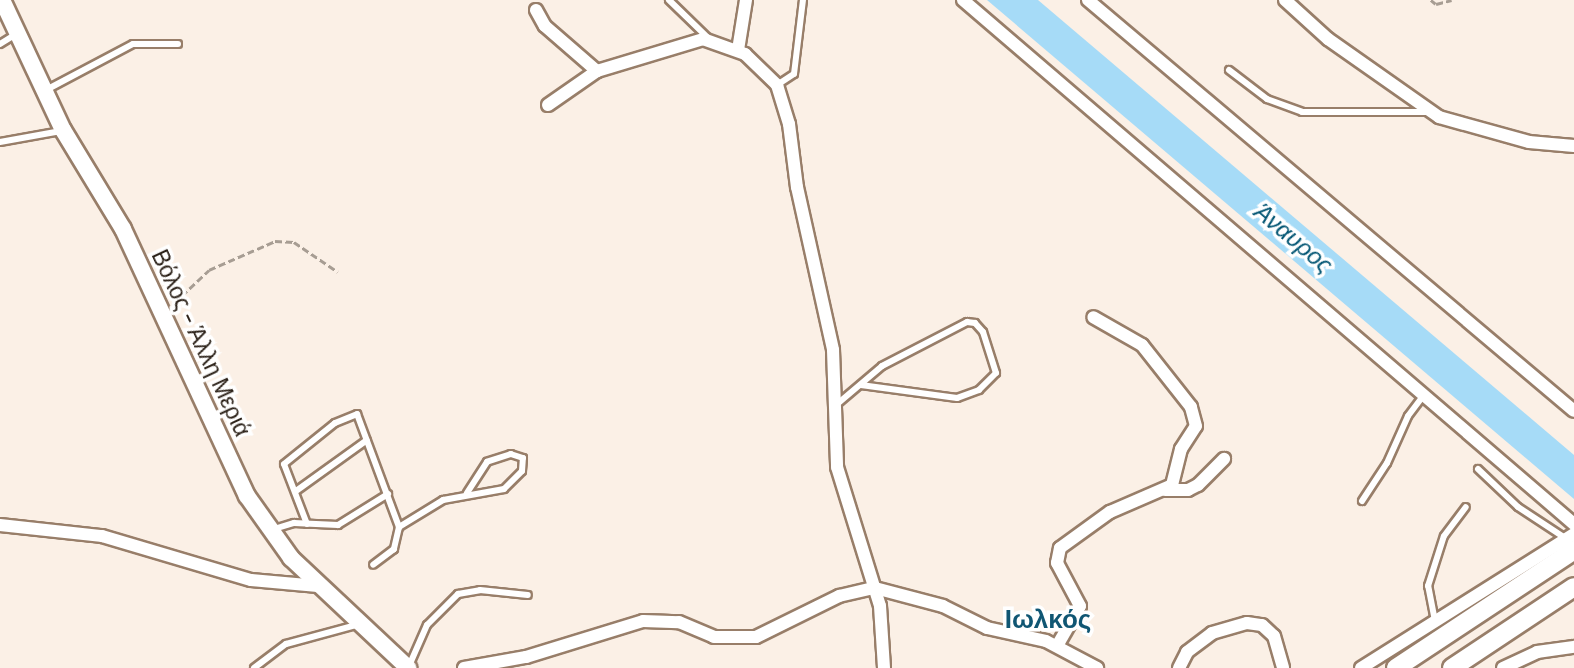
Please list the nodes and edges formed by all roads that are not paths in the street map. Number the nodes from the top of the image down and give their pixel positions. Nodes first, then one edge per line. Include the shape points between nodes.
1 (2, 0) edge
2 (670, 0) edge
3 (746, 0) edge
4 (803, 0) edge
5 (964, 0) edge
6 (1088, 0) edge
7 (1285, 0) edge
8 (536, 10) dead end
9 (18, 33) junction
10 (708, 38) junction
11 (0, 44) edge
12 (178, 44) dead end
13 (738, 50) junction
14 (1229, 70) dead end
15 (597, 71) junction
16 (777, 85) junction
17 (45, 91) junction
18 (548, 105) dead end
19 (1431, 112) junction
20 (62, 130) junction
21 (0, 142) edge
22 (1574, 146) edge
23 (1093, 317) dead end
24 (861, 385) junction
25 (1426, 394) junction
26 (835, 406) junction
27 (1574, 411) edge
28 (367, 440) junction
29 (1224, 458) dead end
30 (1478, 469) dead end
31 (1165, 490) junction
32 (296, 491) junction
33 (467, 493) junction
34 (388, 494) junction
35 (1362, 501) dead end
36 (1466, 507) dead end
37 (307, 524) junction
38 (1574, 524) edge
39 (0, 525) edge
40 (399, 527) junction
41 (269, 531) junction
42 (1571, 541) edge
43 (373, 565) dead end
44 (318, 586) junction
45 (1574, 587) edge
46 (875, 588) junction
47 (528, 595) dead end
48 (1435, 621) junction
49 (363, 622) junction
50 (1057, 646) junction
51 (1574, 647) edge
52 (254, 668) edge
53 (408, 668) edge
54 (464, 668) edge
55 (884, 668) edge
56 (1097, 668) edge
57 (1179, 668) edge
58 (1283, 668) edge
59 (1361, 668) edge
60 (1396, 668) edge
61 (1452, 668) edge
62 (1503, 668) edge

1 - 9 main road, Βόλος - Άλλη Μεριά
2 - 10 lane
3 - 13 street
4 - 16 lane via 794,74
5 - 25 street
6 - 27 street
7 - 19 street via 1328,39
8 - 15 street via 551,32
9 - 11 lane
9 - 17 main road, Βόλος - Άλλη Μεριά
10 - 13 street
10 - 15 street
12 - 17 lane via 133,44
13 - 16 street via 761,65
14 - 19 lane via 1267,99 1302,112
15 - 18 street
16 - 26 street via 789,124 797,187 833,350
17 - 20 main road, Βόλος - Άλλη Μεριά
19 - 22 street via 1529,142
20 - 21 lane
20 - 41 main road, Βόλος - Άλλη Μεριά via 123,229 235,472
23 - 31 street via 1142,345 1194,414 1195,430 1181,449 1175,479
24 - 24 lane via 882,366 967,322 983,332 996,373 979,390 957,398
24 - 26 lane
25 - 35 lane via 1408,416 1387,463
25 - 38 street
26 - 46 street via 837,467
28 - 32 lane
28 - 32 lane via 356,414 335,423 284,464
28 - 34 lane
29 - 31 street via 1198,485
30 - 42 lane via 1518,507
31 - 50 street via 1110,512 1060,548 1057,563 1080,606
32 - 37 lane
33 - 33 lane via 487,462 511,454 523,458 522,471 504,489 481,496
33 - 40 lane via 443,500
34 - 37 lane via 338,525
34 - 40 lane
36 - 48 lane via 1444,536 1428,586
37 - 41 lane via 283,524
39 - 44 street via 102,536 251,580
40 - 43 lane via 394,549
41 - 44 main road, Βόλος - Άλλη Μεριά
42 - 48 street
42 - 60 main road
44 - 49 main road, Βόλος - Άλλη Μεριά
45 - 61 main road
46 - 50 street via 943,606 987,628
46 - 54 street via 839,596 756,637 714,637 674,621 643,621 526,657
46 - 55 street via 882,617
47 - 53 lane via 480,590 458,594 427,625
48 - 59 street
49 - 52 lane via 286,644
49 - 53 main road, Βόλος - Άλλη Μεριά
50 - 56 street
51 - 62 street via 1537,652
57 - 58 street via 1187,652 1212,634 1247,623 1262,625 1274,636

